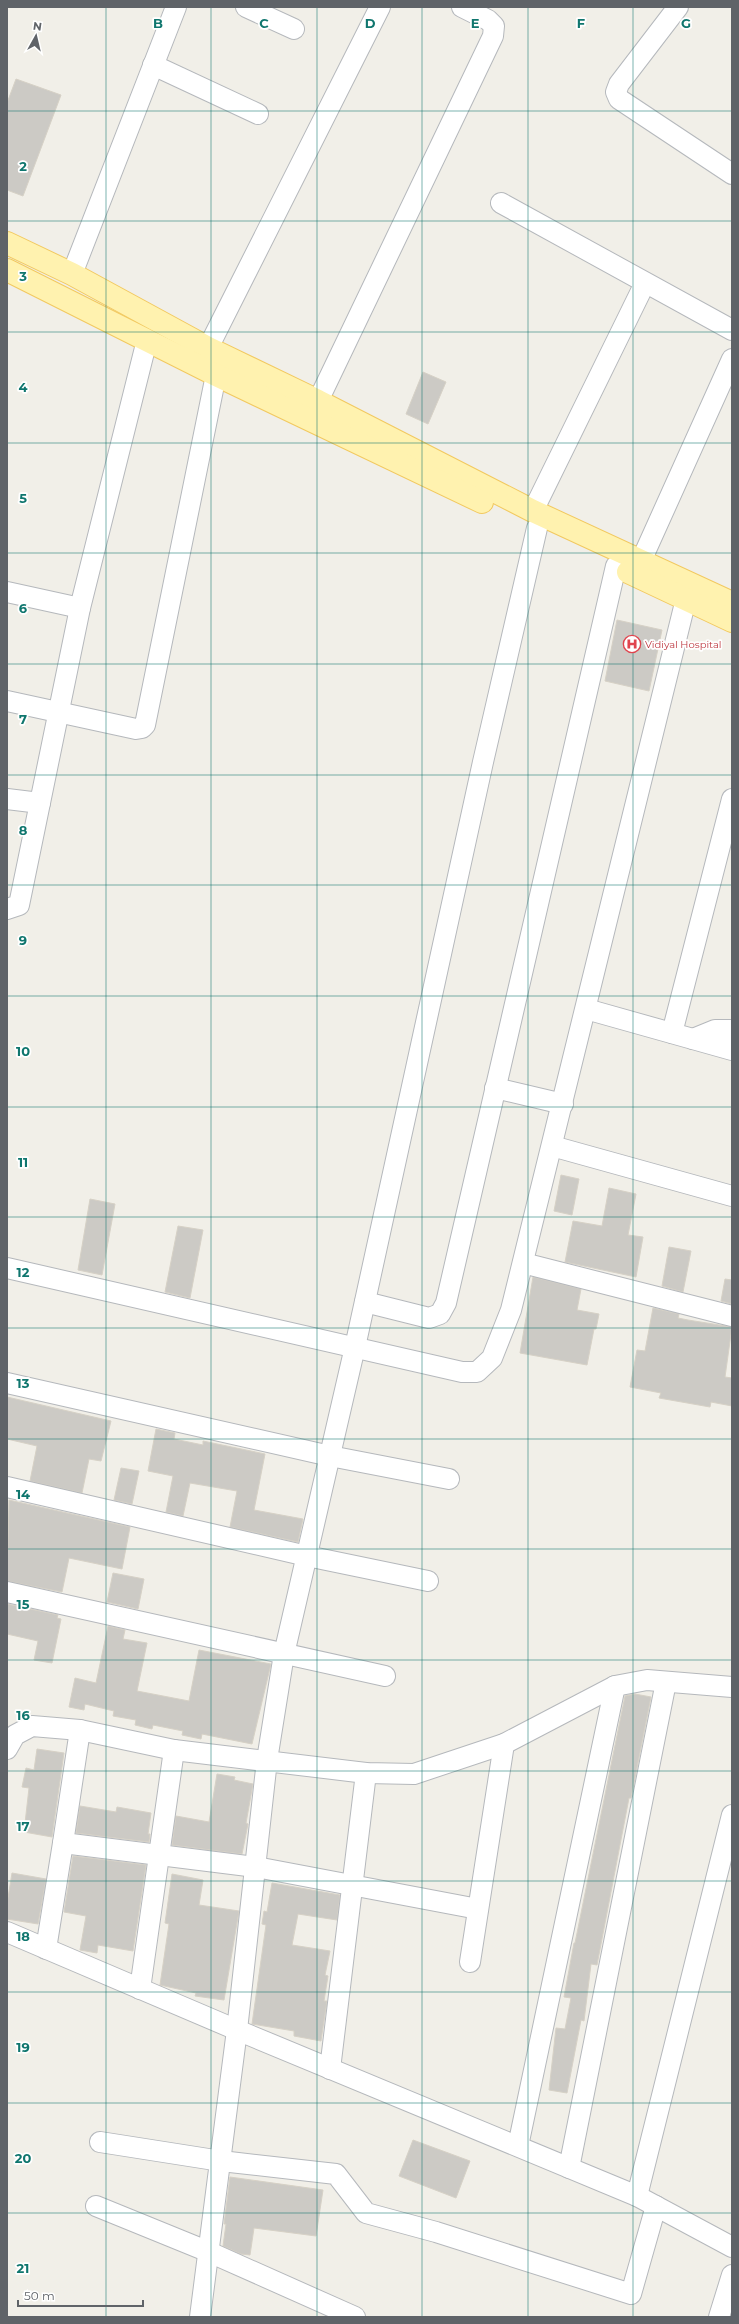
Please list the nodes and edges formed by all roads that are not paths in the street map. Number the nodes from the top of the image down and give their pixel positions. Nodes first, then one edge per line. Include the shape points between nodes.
1 (176, 7) edge
2 (246, 7) edge
3 (380, 7) edge
4 (462, 7) edge
5 (678, 7) edge
6 (294, 29) dead end
7 (153, 65) junction
8 (258, 114) dead end
9 (732, 174) edge
10 (502, 203) dead end
11 (7, 243) edge
12 (7, 270) edge
13 (72, 274) junction
14 (645, 283) junction
15 (732, 330) edge
16 (148, 340) junction
17 (208, 348) junction
18 (732, 359) edge
19 (216, 375) junction
20 (318, 401) junction
21 (535, 520) junction
22 (641, 561) junction
23 (616, 566) junction
24 (7, 592) edge
25 (686, 599) junction
26 (732, 603) edge
27 (80, 608) junction
28 (732, 621) edge
29 (7, 701) edge
30 (58, 712) junction
31 (7, 799) edge
32 (732, 799) edge
33 (40, 804) junction
34 (7, 909) edge
35 (586, 1009) junction
36 (732, 1030) edge
37 (672, 1033) junction
38 (693, 1039) junction
39 (732, 1050) edge
40 (495, 1088) junction
41 (563, 1104) junction
42 (552, 1146) junction
43 (732, 1196) edge
44 (523, 1263) junction
45 (7, 1268) edge
46 (365, 1302) junction
47 (732, 1316) edge
48 (355, 1347) junction
49 (7, 1383) edge
50 (330, 1456) junction
51 (449, 1479) dead end
52 (7, 1487) edge
53 (307, 1556) junction
54 (428, 1581) dead end
55 (7, 1592) edge
56 (284, 1654) junction
57 (385, 1676) dead end
58 (666, 1682) junction
59 (615, 1686) junction
60 (732, 1687) edge
61 (80, 1730) junction
62 (504, 1744) junction
63 (7, 1748) edge
64 (174, 1750) junction
65 (267, 1760) junction
66 (366, 1774) junction
67 (732, 1815) edge
68 (63, 1843) junction
69 (158, 1855) junction
70 (256, 1867) junction
71 (352, 1884) junction
72 (478, 1909) junction
73 (7, 1932) edge
74 (46, 1949) junction
75 (470, 1962) dead end
76 (140, 1989) junction
77 (237, 2030) junction
78 (330, 2069) junction
79 (100, 2142) dead end
80 (518, 2146) junction
81 (221, 2161) junction
82 (569, 2168) junction
83 (637, 2196) junction
84 (96, 2206) dead end
85 (656, 2206) junction
86 (732, 2247) edge
87 (209, 2252) junction
88 (732, 2276) edge
89 (351, 2316) edge
90 (200, 2317) edge
91 (719, 2317) edge

1 - 7 street
2 - 6 street
3 - 17 street
4 - 20 street via 488,20 494,26 493,36
5 - 9 street via 619,84 616,92 619,99
7 - 8 street
7 - 13 street
10 - 14 street
11 - 13 main road
12 - 16 main road
13 - 17 main road
14 - 15 street
14 - 21 street
16 - 19 main road
16 - 27 street
17 - 20 main road
18 - 22 street
19 - 21 main road
19 - 30 street via 145,725 136,729
20 - 21 main road
21 - 22 main road
21 - 23 main road
21 - 46 street
22 - 26 main road
23 - 25 main road
23 - 40 street
24 - 27 street
25 - 28 main road
25 - 35 street
27 - 30 street
29 - 30 street
30 - 33 street
31 - 33 street
32 - 37 street
33 - 34 street via 19,905
35 - 37 street
35 - 41 street
36 - 38 street via 715,1030
37 - 38 street
38 - 39 street
40 - 41 street
40 - 46 street via 446,1303 440,1314 429,1318
41 - 42 street
42 - 43 street
42 - 44 street
44 - 47 street
44 - 48 street via 511,1310 492,1358 477,1372 462,1372
45 - 48 street
46 - 48 street
48 - 50 street
49 - 50 street
50 - 51 street
50 - 53 street
52 - 53 street
53 - 54 street
53 - 56 street
55 - 56 street
56 - 57 street
56 - 65 street
58 - 59 street via 648,1680
58 - 60 street
58 - 82 street
59 - 62 street
59 - 80 street
61 - 63 street via 32,1726 15,1735
61 - 64 street
61 - 68 street
62 - 66 street via 414,1774
62 - 72 street
64 - 65 street
64 - 69 street
65 - 66 street
65 - 70 street
66 - 71 street
67 - 83 street
68 - 69 street
68 - 74 street
69 - 70 street
69 - 76 street
70 - 71 street
70 - 77 street
71 - 72 street
71 - 78 street
72 - 75 street
73 - 74 street
74 - 76 street
76 - 77 street
77 - 78 street
77 - 81 street
78 - 80 street
79 - 81 street
80 - 82 street
81 - 85 street via 336,2174 366,2213 436,2232 631,2294
81 - 87 street
82 - 83 street
83 - 85 street
84 - 87 street
85 - 86 street
87 - 89 street
87 - 90 street
88 - 91 street

